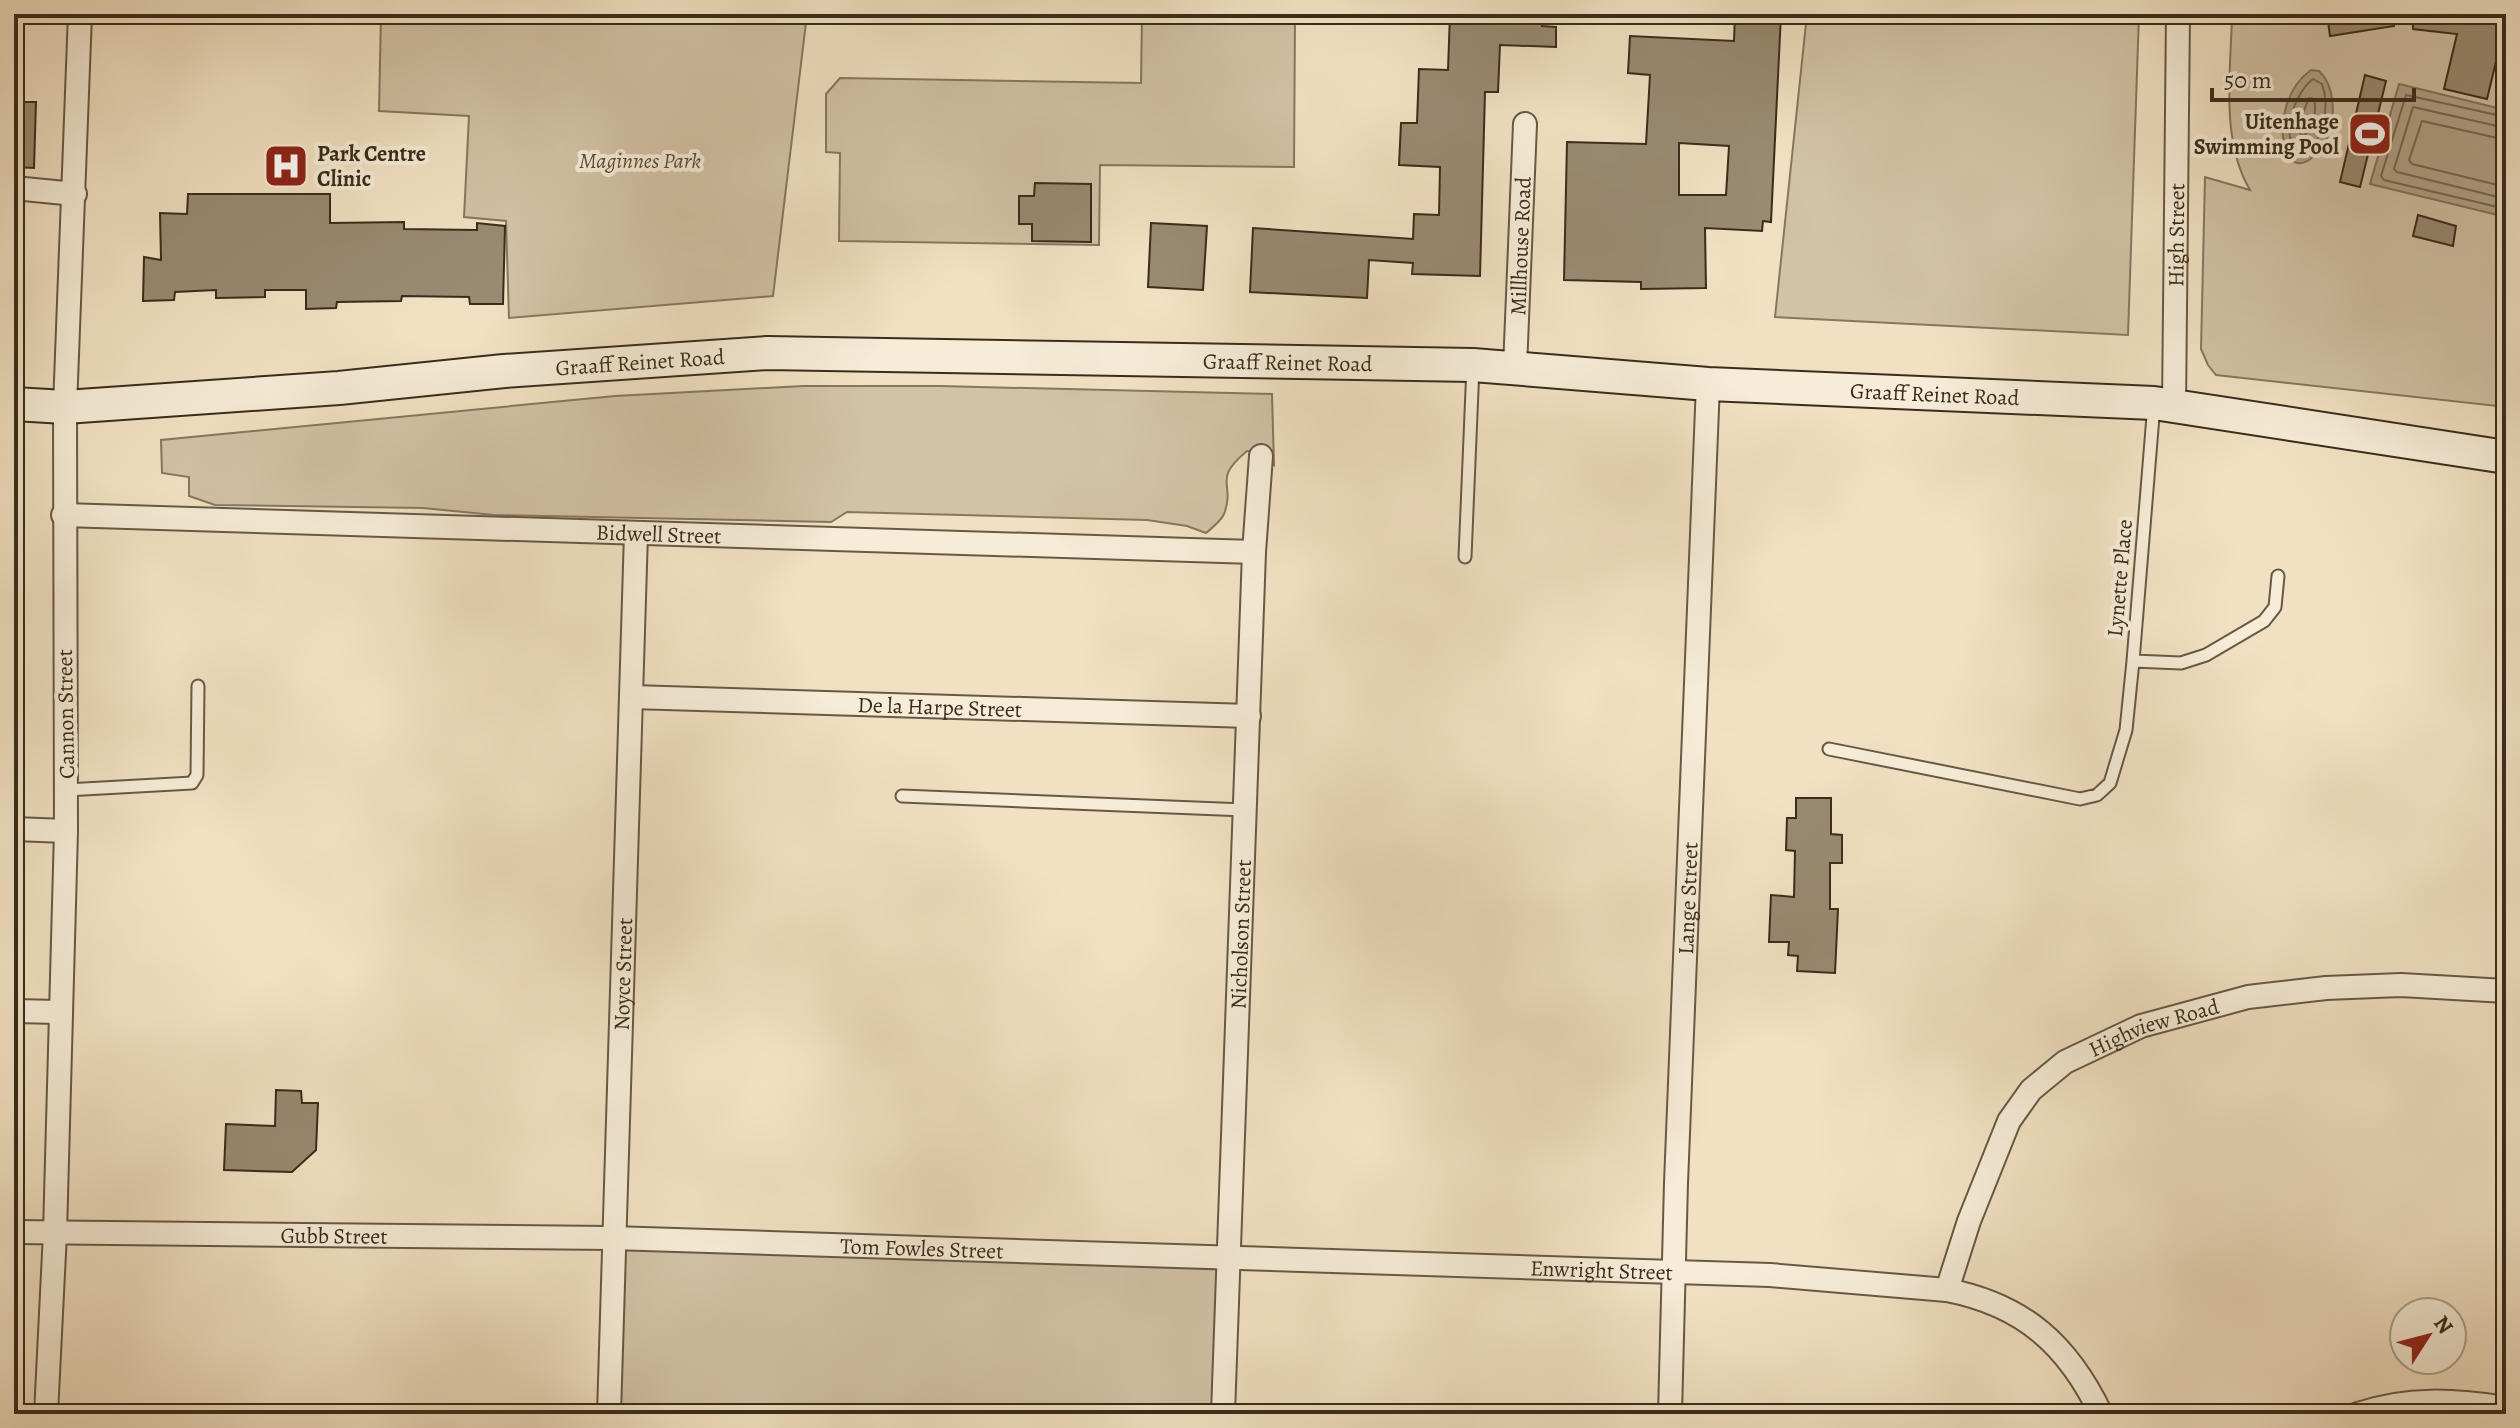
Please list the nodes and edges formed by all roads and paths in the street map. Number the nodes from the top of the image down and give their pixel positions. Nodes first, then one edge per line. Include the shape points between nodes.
1 (80, 14) edge
2 (2178, 14) edge
3 (1525, 124) dead end
4 (14, 188) edge
5 (75, 194) junction
6 (1473, 365) junction
7 (1515, 368) junction
8 (1708, 384) junction
9 (14, 404) edge
10 (2164, 405) junction
11 (65, 407) junction
12 (1261, 456) dead end
13 (2506, 457) edge
14 (63, 515) junction
15 (636, 533) junction
16 (1254, 552) junction
17 (1465, 557) dead end
18 (2278, 576) dead end
19 (2133, 661) junction
20 (198, 686) dead end
21 (632, 697) junction
22 (1249, 716) junction
23 (1829, 749) dead end
24 (66, 790) junction
25 (902, 796) dead end
26 (1246, 810) junction
27 (14, 829) edge
28 (66, 831) junction
29 (2506, 991) edge
30 (14, 1011) edge
31 (59, 1012) junction
32 (14, 1232) edge
33 (55, 1233) junction
34 (612, 1238) junction
35 (1230, 1258) junction
36 (1675, 1273) junction
37 (1947, 1290) junction
38 (2506, 1408) edge
39 (46, 1414) edge
40 (609, 1414) edge
41 (1223, 1414) edge
42 (1670, 1414) edge
43 (2101, 1414) edge
44 (2358, 1414) edge

1 - 5 street, Cannon Street
2 - 10 street, High Street
3 - 7 street, Millhouse Road
4 - 5 street
5 - 11 street, Cannon Street
6 - 7 main road, Graaff Reinet Road
6 - 11 main road, Graaff Reinet Road via 767,353
6 - 17 lane
7 - 8 main road, Graaff Reinet Road
8 - 10 main road, Graaff Reinet Road
8 - 36 street, Lange Street
9 - 11 main road, Graaff Reinet Road
10 - 13 main road, Graaff Reinet Road
10 - 19 lane, Lynette Place
11 - 14 street, Cannon Street
12 - 16 street, Nicholson Street
14 - 15 street, Bidwell Street
14 - 24 street, Cannon Street
15 - 16 street, Bidwell Street
15 - 21 street, Noyce Street
16 - 22 street, Nicholson Street
18 - 19 lane, Lynette Place via 2275,607 2264,621 2206,655 2181,663
19 - 23 lane via 2126,730 2110,783 2097,795 2080,799
20 - 24 lane via 197,775 192,783
21 - 22 street, De la Harpe Street
21 - 34 street, Noyce Street
22 - 26 street, Nicholson Street
24 - 28 street, Cannon Street
25 - 26 lane
26 - 35 street, Nicholson Street
27 - 28 street
28 - 31 street, Cannon Street
29 - 37 street, Highview Road via 2401,985 2248,997 2141,1026 2065,1062 2031,1090 2009,1121
30 - 31 street
31 - 33 street, Cannon Street
32 - 33 street, Gubb Street
33 - 34 street, Gubb Street
33 - 39 street, Cannon Street
34 - 35 street, Tom Fowles Street
34 - 40 street, Noyce Street
35 - 36 street, Enwright Street
35 - 41 street, Nicholson Street
36 - 37 street, Enwright Street
36 - 42 street, Lange Street
37 - 43 street, Enwright Street via 1972,1295 2029,1321 2079,1374
38 - 44 street via 2422,1401

